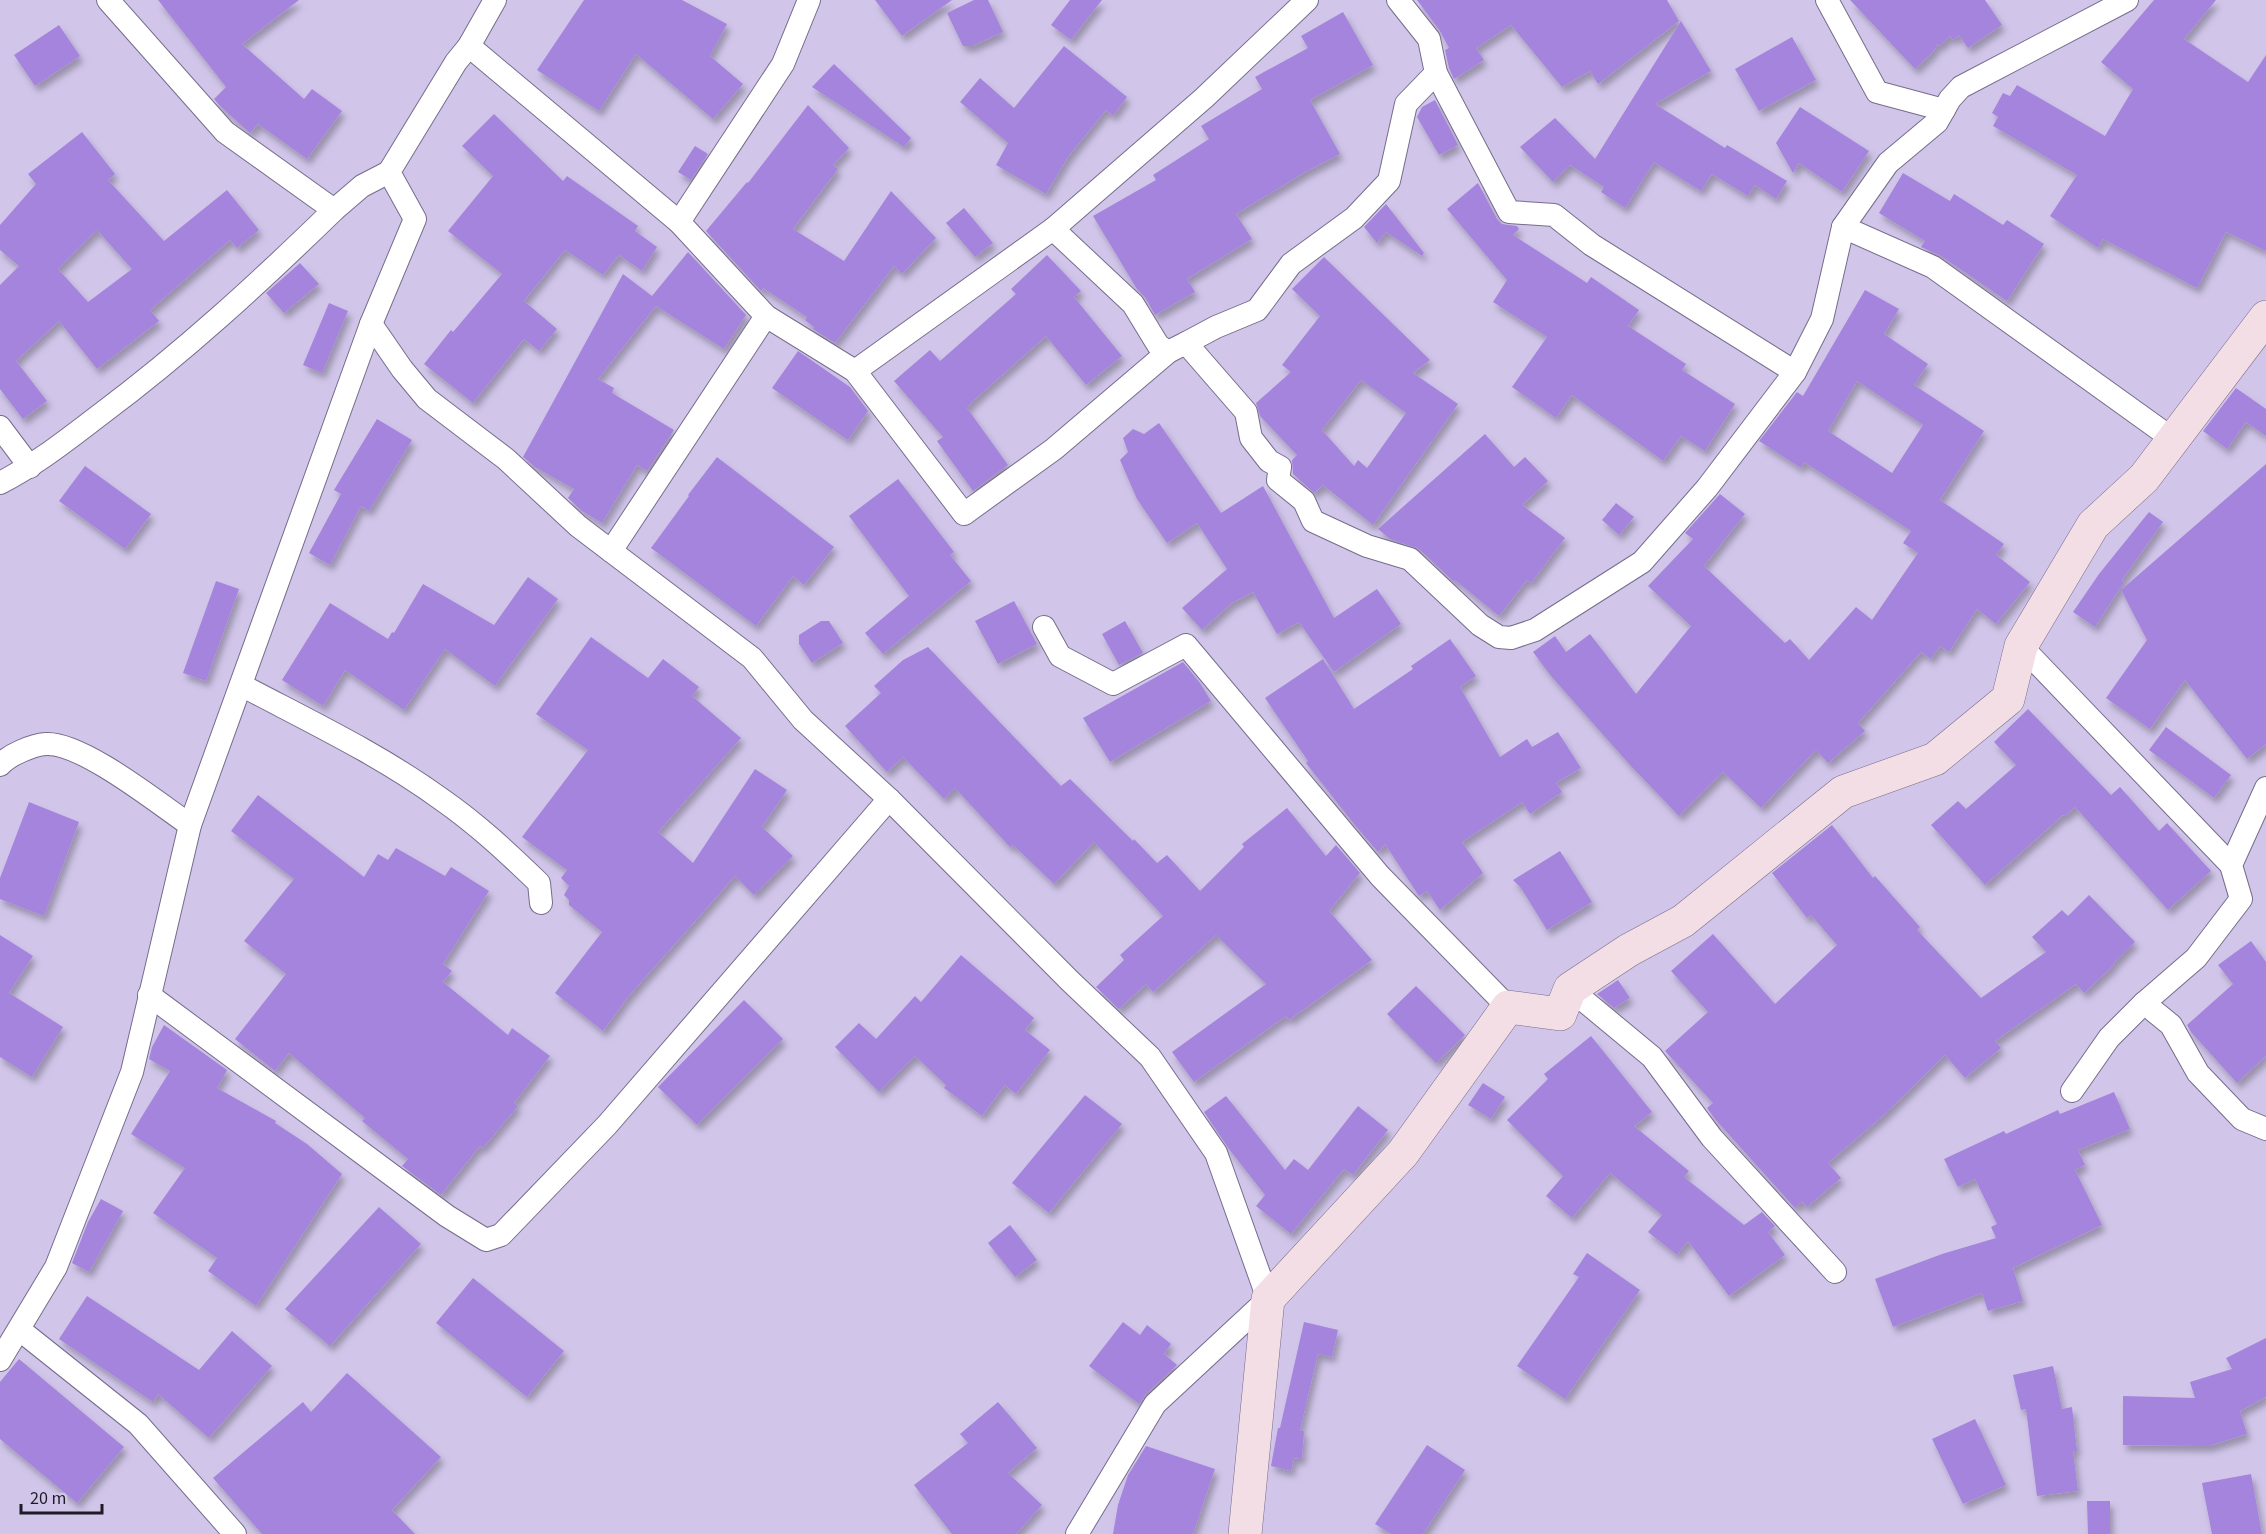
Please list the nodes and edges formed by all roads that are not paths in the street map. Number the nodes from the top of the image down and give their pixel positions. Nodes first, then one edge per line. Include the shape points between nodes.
1 (108, 0) edge
2 (495, 0) edge
3 (809, 0) edge
4 (1307, 0) edge
5 (1398, 0) edge
6 (1827, 0) edge
7 (2127, 0) edge
8 (470, 46) junction
9 (1436, 73) junction
10 (1944, 110) junction
11 (389, 172) junction
12 (334, 210) junction
13 (679, 222) junction
14 (1843, 227) junction
15 (1053, 229) junction
16 (766, 315) junction
17 (2266, 317) edge
18 (371, 324) junction
19 (1177, 347) junction
20 (855, 371) junction
21 (1795, 372) junction
22 (0, 427) edge
23 (2174, 440) junction
24 (30, 467) junction
25 (0, 483) edge
26 (611, 551) junction
27 (1044, 627) dead end
28 (2020, 646) junction
29 (241, 685) junction
30 (0, 765) edge
31 (2266, 788) edge
32 (889, 799) junction
33 (190, 825) junction
34 (2231, 865) junction
35 (541, 903) dead end
36 (1570, 989) junction
37 (149, 995) junction
38 (2144, 1003) junction
39 (1508, 1007) junction
40 (2072, 1090) dead end
41 (2266, 1129) edge
42 (1835, 1272) dead end
43 (1268, 1299) junction
44 (20, 1330) junction
45 (0, 1360) edge
46 (234, 1534) edge
47 (1077, 1534) edge
48 (1245, 1534) edge

1 - 12 street via 225,132
2 - 8 street
3 - 13 street via 783,64
4 - 15 street via 1204,98
5 - 9 street via 1429,39
6 - 10 street via 1877,92
7 - 10 street via 1961,87
8 - 11 street
8 - 13 street
9 - 19 street via 1406,104 1389,181 1354,218 1291,264 1257,310
9 - 21 street via 1509,212 1554,215 1592,245
10 - 14 street via 1937,122 1888,163
11 - 12 street via 362,186
11 - 18 street via 415,219
12 - 24 street via 264,278 156,372
13 - 16 street
14 - 21 street via 1822,319
14 - 23 street via 1933,267
15 - 19 street via 1133,304 1158,345
15 - 20 street
16 - 20 street
16 - 26 street
17 - 23 street
18 - 26 street via 427,399 506,459
18 - 29 street
19 - 20 street via 1054,449 964,514
19 - 21 street via 1246,412 1251,438 1269,461 1280,467 1278,480 1304,501 1313,521 1367,546 1410,559 1480,626 1499,637 1511,638 1535,630 1642,562 1707,488
22 - 24 street
23 - 28 street via 2144,478 2092,525
24 - 25 street
26 - 32 street via 752,658 803,720
27 - 39 street via 1060,656 1113,684 1186,645 1380,876
28 - 34 street
28 - 36 street via 2008,699 1935,759 1843,792 1683,921
29 - 33 street
29 - 35 street via 381,760 441,799 499,844 539,883
30 - 33 street via 8,755 46,744 79,752
31 - 34 street
32 - 37 street via 607,1125 501,1235 486,1240 447,1216
32 - 43 street via 1150,1057 1216,1153
33 - 37 street
34 - 38 street via 2241,899 2196,958
36 - 39 street via 1560,1014
36 - 42 street via 1652,1057 1712,1137
37 - 44 street via 132,1072 56,1267
38 - 40 street via 2109,1038
38 - 41 street via 2171,1025 2198,1073 2242,1119
39 - 43 street via 1403,1153
43 - 47 street via 1155,1404
43 - 48 street
44 - 45 street
44 - 46 street via 138,1424

